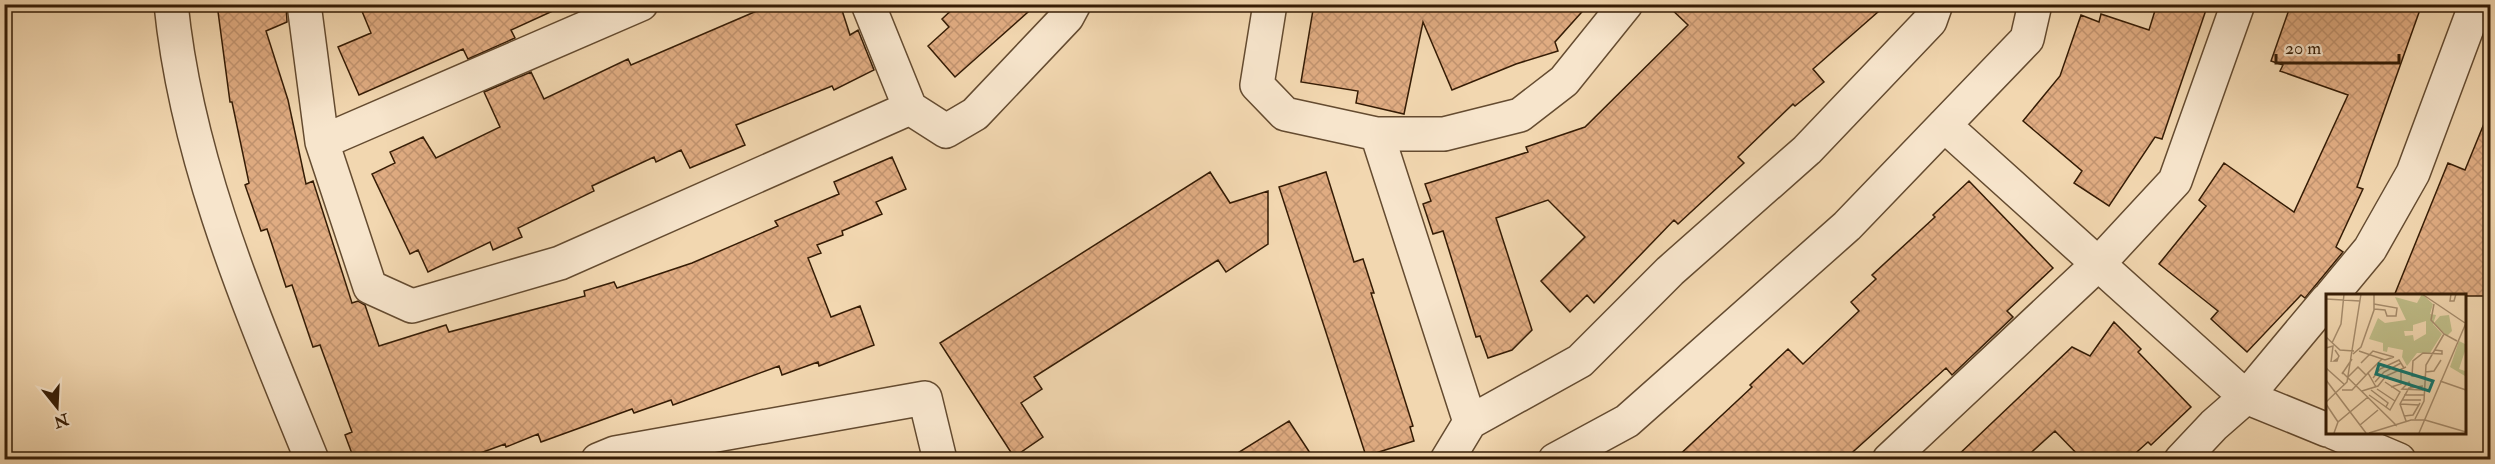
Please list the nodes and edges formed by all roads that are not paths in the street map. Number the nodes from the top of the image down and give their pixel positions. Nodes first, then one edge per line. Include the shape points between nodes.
1 (171, 4) edge
2 (304, 4) edge
3 (641, 4) edge
4 (868, 4) edge
5 (1074, 4) edge
6 (1270, 4) edge
7 (1626, 4) edge
8 (1936, 4) edge
9 (2035, 4) edge
10 (2238, 4) edge
11 (2476, 4) edge
12 (910, 108) junction
13 (1944, 125) junction
14 (1377, 134) junction
15 (322, 142) junction
16 (2098, 264) junction
17 (2333, 294) edge
18 (2326, 301) edge
19 (2246, 397) junction
20 (1470, 422) junction
21 (2326, 430) edge
22 (2339, 434) edge
23 (312, 459) edge
24 (598, 459) edge
25 (940, 459) edge
26 (1447, 459) edge
27 (1555, 459) edge
28 (1889, 459) edge
29 (2181, 459) edge
30 (2399, 459) edge

1 - 23 street via 175,50 206,181 253,315
2 - 15 street
3 - 15 street
4 - 12 street
5 - 12 street via 1067,17 975,114 946,131
6 - 14 street via 1257,85 1285,114
7 - 14 street via 1564,81 1520,115 1444,134
8 - 20 street via 1930,21 1807,150 1670,271 1580,361
9 - 13 street via 2027,39
10 - 16 street via 2175,181
11 - 17 street via 2413,172 2370,249
12 - 15 street via 560,263 412,306 370,287
13 - 16 street
13 - 27 street via 1846,226 1627,421
14 - 20 street
16 - 19 street
16 - 28 street
18 - 19 street
19 - 21 street
19 - 29 street
20 - 26 street
22 - 30 street
24 - 25 street via 925,398

